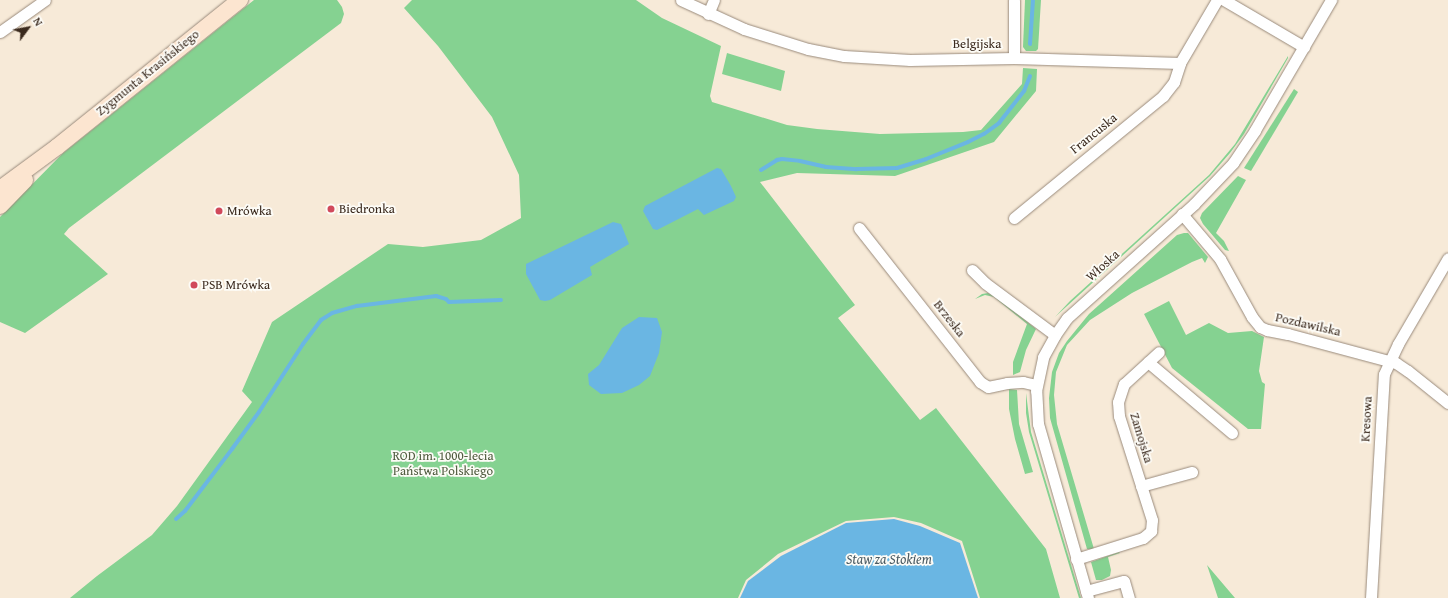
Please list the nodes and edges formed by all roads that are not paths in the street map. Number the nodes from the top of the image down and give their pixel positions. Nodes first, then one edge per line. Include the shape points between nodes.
1 (45, 0) edge
2 (240, 0) edge
3 (681, 0) edge
4 (714, 0) edge
5 (1014, 0) edge
6 (1217, 0) edge
7 (1224, 0) edge
8 (1331, 0) edge
9 (708, 14) junction
10 (0, 32) edge
11 (1304, 47) junction
12 (1014, 58) junction
13 (1180, 63) junction
14 (57, 147) junction
15 (0, 189) edge
16 (0, 206) edge
17 (1182, 214) junction
18 (1014, 218) dead end
19 (859, 228) dead end
20 (1448, 258) edge
21 (972, 270) dead end
22 (1055, 335) junction
23 (1159, 352) dead end
24 (1389, 360) junction
25 (1148, 362) junction
26 (1036, 385) junction
27 (1448, 403) edge
28 (1232, 433) dead end
29 (1192, 472) dead end
30 (1141, 486) junction
31 (1076, 559) junction
32 (1087, 595) edge
33 (1129, 598) edge
34 (1371, 598) edge

1 - 10 street
2 - 14 street, Zygmunta Krasińskiego
3 - 9 street, Belgijska
4 - 9 street
5 - 12 street
6 - 13 street
7 - 11 street
8 - 11 street, Włoska
9 - 12 street, Belgijska via 787,43 844,56 910,60
11 - 17 street, Włoska via 1240,153 1217,181
12 - 13 street, Belgijska
13 - 18 street, Francuska via 1174,82 1163,96
14 - 15 street, Zygmunta Krasińskiego
14 - 16 street, Zygmunta Krasińskiego
17 - 22 street, Włoska via 1076,310
17 - 24 street, Pozdawilska via 1220,259 1260,327
19 - 26 street, Brzeska via 980,382 988,387 1012,382
20 - 24 street, Kresowa
21 - 22 street via 985,283
22 - 26 street, Włoska via 1043,357
23 - 25 street, Zamojska
24 - 27 street, Pozdawilska via 1404,368
24 - 34 street, Kresowa via 1383,379
25 - 28 street
25 - 30 street, Zamojska via 1124,384 1118,402 1119,416
26 - 31 street, Włoska via 1038,424
29 - 30 street
30 - 31 street, Zamojska via 1152,520 1148,535
31 - 32 street, Włoska
32 - 33 street via 1124,580

